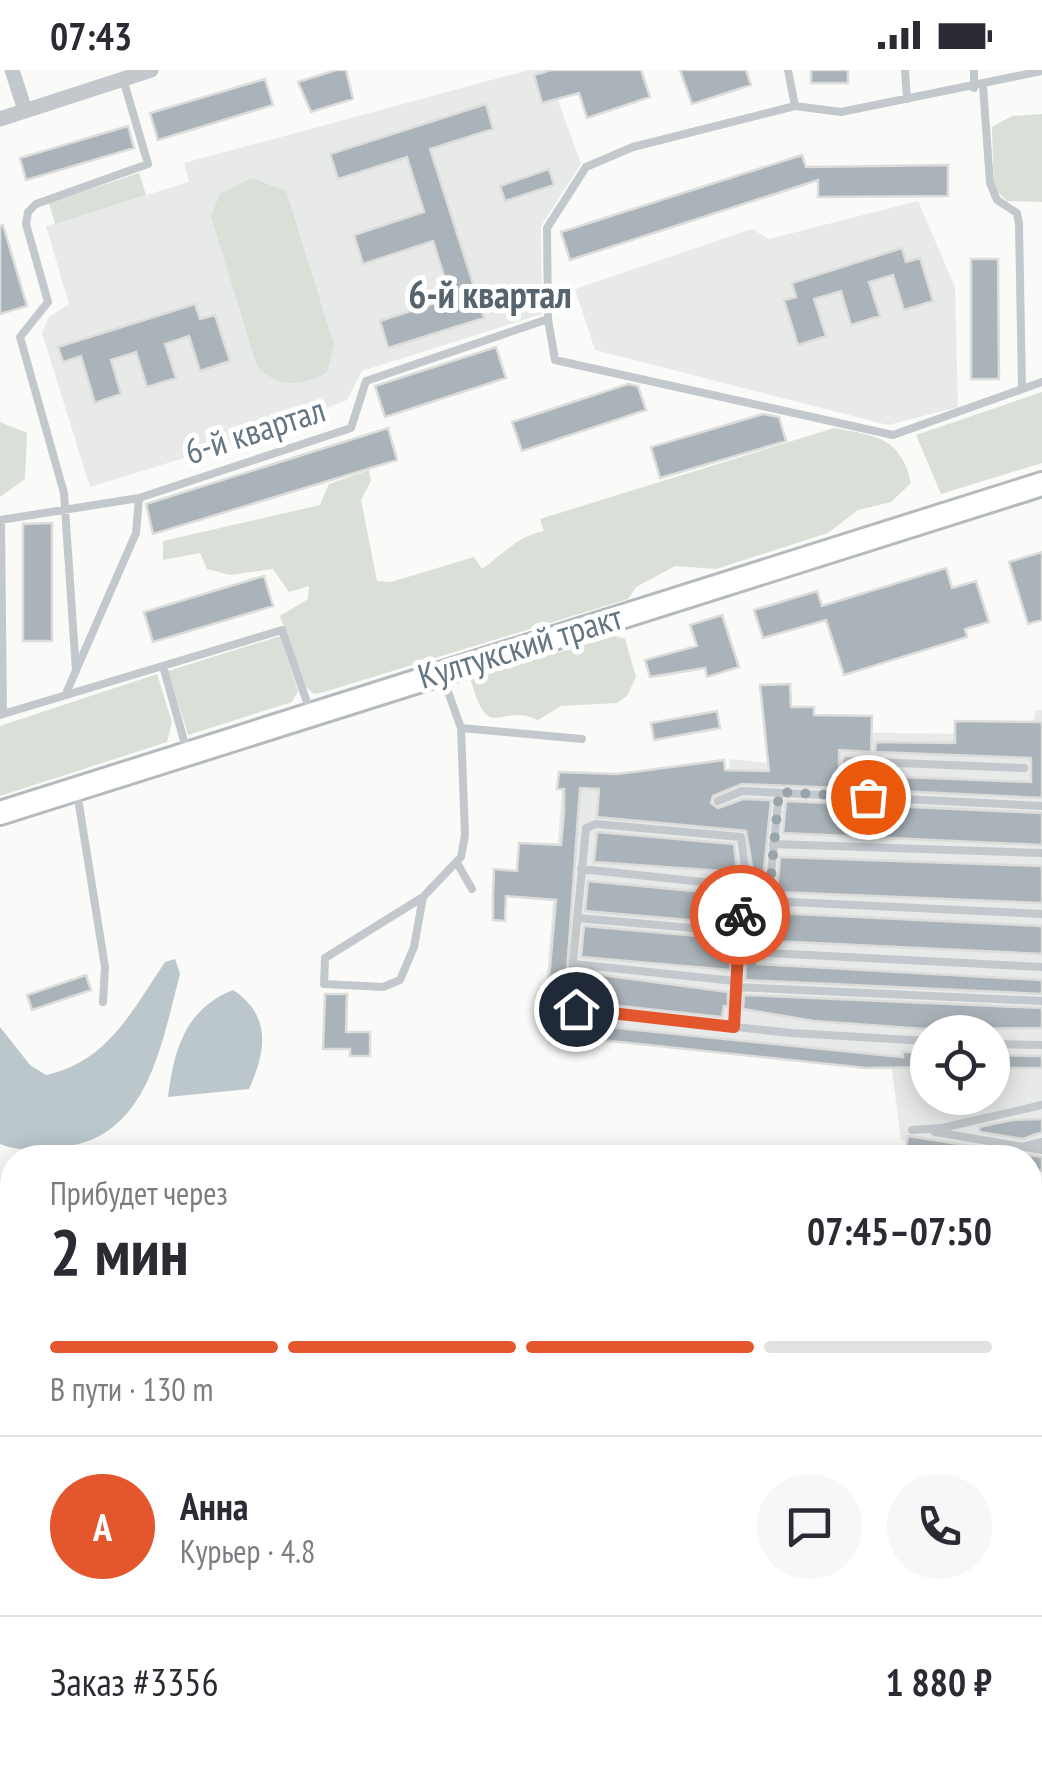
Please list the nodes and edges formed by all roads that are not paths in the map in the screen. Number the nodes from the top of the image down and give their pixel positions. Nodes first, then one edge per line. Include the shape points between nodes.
1 (12, 70) edge
2 (151, 70) edge
3 (788, 70) edge
4 (904, 70) edge
5 (974, 70) edge
6 (1042, 71) edge
7 (122, 79) junction
8 (978, 87) junction
9 (907, 99) junction
10 (795, 106) junction
11 (25, 110) junction
12 (0, 119) edge
13 (548, 319) junction
14 (1042, 382) edge
15 (1022, 388) junction
16 (1042, 484) edge
17 (140, 498) junction
18 (66, 512) junction
19 (1, 520) edge
20 (162, 666) junction
21 (76, 671) junction
22 (441, 671) junction
23 (67, 691) junction
24 (310, 713) junction
25 (1, 714) edge
26 (461, 728) junction
27 (582, 739) dead end
28 (188, 754) junction
29 (846, 761) dead end
30 (868, 762) junction
31 (1024, 768) dead end
32 (76, 787) junction
33 (779, 792) junction
34 (868, 797) junction
35 (718, 800) dead end
36 (1042, 806) edge
37 (0, 813) edge
38 (773, 844) junction
39 (1042, 853) edge
40 (457, 863) junction
41 (581, 869) junction
42 (742, 886) junction
43 (472, 889) dead end
44 (423, 897) junction
45 (768, 904) junction
46 (740, 906) junction
47 (1042, 914) edge
48 (576, 918) junction
49 (738, 932) junction
50 (572, 964) junction
51 (1042, 967) edge
52 (734, 984) junction
53 (1042, 1001) edge
54 (104, 1002) dead end
55 (734, 1027) junction
56 (910, 1040) edge
57 (1010, 1044) edge
58 (1042, 1044) edge
59 (1042, 1104) edge
60 (912, 1130) dead end
61 (926, 1130) junction
62 (1011, 1145) edge

1 - 11 street
2 - 7 street
3 - 10 lane
4 - 9 lane
5 - 8 lane
6 - 8 lane
7 - 11 street
7 - 18 lane via 148,164 36,204 26,224 48,302 20,338
8 - 9 lane
8 - 15 lane via 992,192 1017,213 1019,224
9 - 10 lane via 841,112
10 - 13 lane via 638,146 586,168 547,228
11 - 12 street
13 - 15 lane via 555,360 893,435
13 - 17 lane, 6-й квартал via 366,381 351,428
14 - 15 lane
16 - 22 main road, Култукский тракт
17 - 18 lane, 6-й квартал
17 - 21 lane via 136,532
18 - 19 lane, 6-й квартал
18 - 21 lane
19 - 25 lane
20 - 23 lane
20 - 24 lane via 282,630
20 - 28 lane
21 - 23 lane
22 - 24 main road, Култукский тракт
22 - 26 lane
23 - 25 lane
24 - 28 main road, Култукский тракт
26 - 27 lane
26 - 40 lane via 465,835
28 - 32 main road, Култукский тракт
29 - 30 lane
30 - 31 lane
30 - 34 lane
32 - 37 main road, Култукский тракт
32 - 54 lane via 105,967
33 - 34 lane
33 - 35 lane via 734,791
33 - 38 lane
34 - 36 lane
38 - 39 lane
38 - 45 lane
40 - 43 lane
40 - 44 lane
41 - 42 lane
41 - 42 lane via 590,825 735,834 745,848
41 - 48 lane
42 - 46 lane
44 - 44 lane via 325,958 324,984 383,987 400,980
45 - 46 lane
45 - 47 lane
45 - 51 lane via 764,950 772,955
46 - 49 lane
48 - 49 lane
48 - 50 lane
49 - 52 lane
50 - 52 lane
50 - 55 lane via 570,999 582,1011
52 - 53 lane
52 - 55 lane
55 - 56 lane
57 - 58 lane
59 - 61 lane
60 - 61 lane
61 - 62 lane

